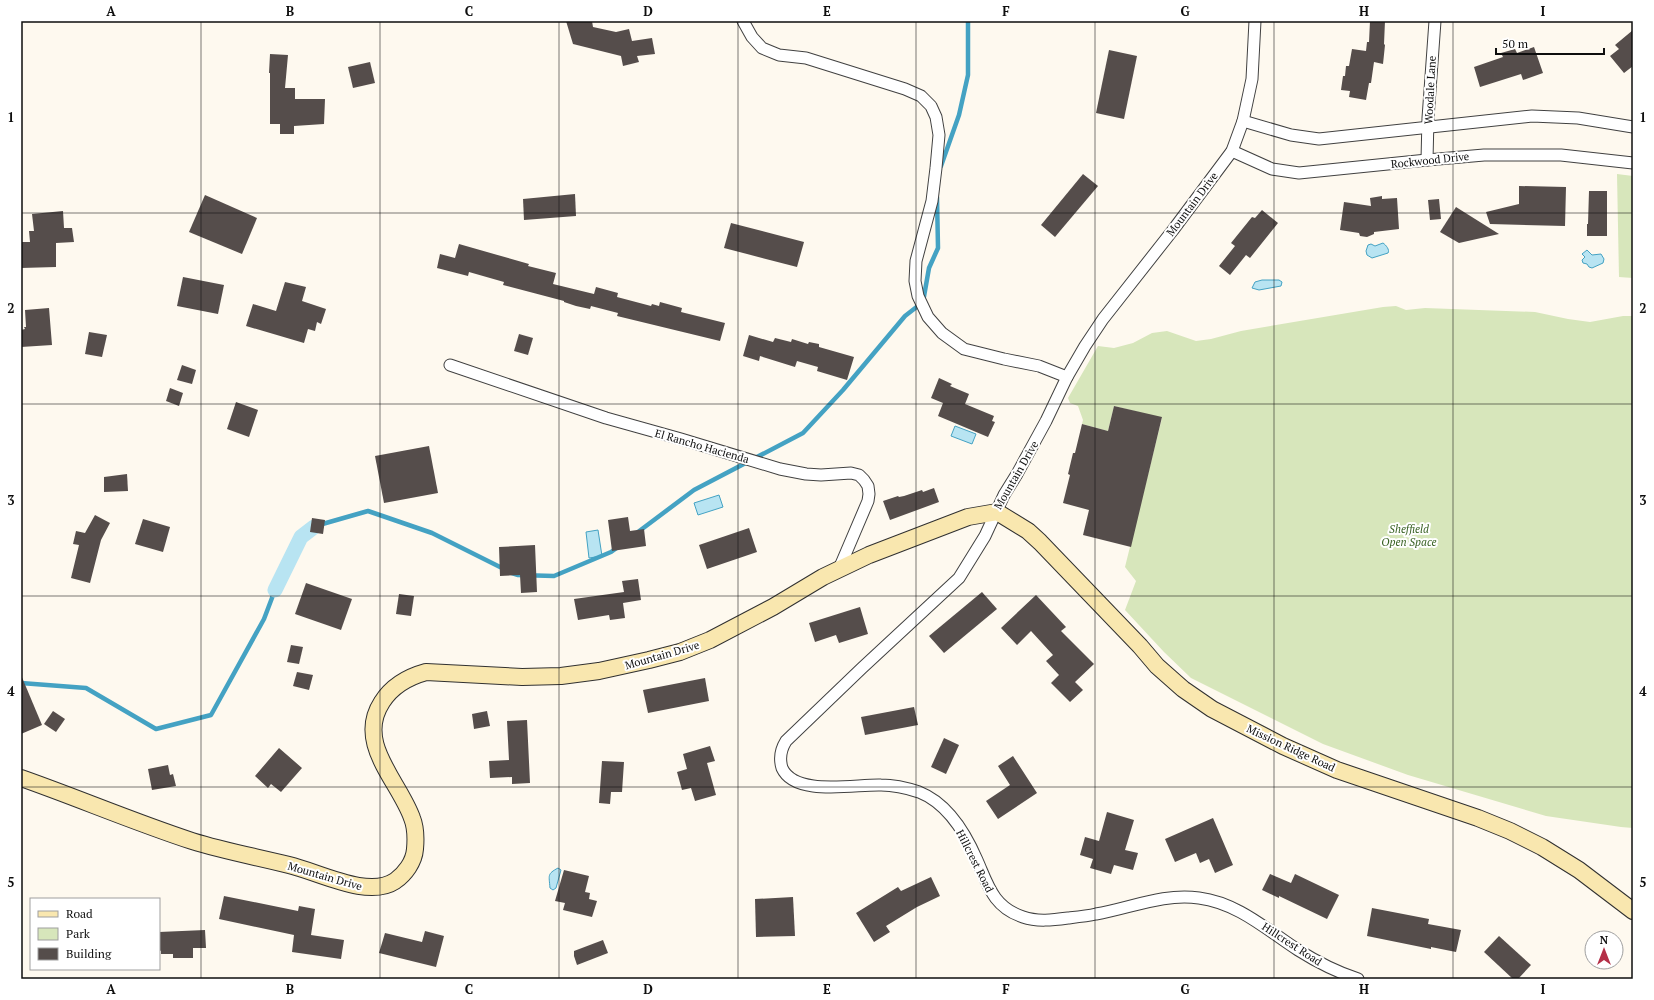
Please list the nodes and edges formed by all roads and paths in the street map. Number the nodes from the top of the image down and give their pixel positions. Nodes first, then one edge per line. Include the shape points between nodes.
1 (743, 21) edge
2 (1255, 21) edge
3 (1435, 21) edge
4 (1243, 121) junction
5 (1633, 127) edge
6 (1428, 128) junction
7 (1232, 151) junction
8 (1427, 160) junction
9 (1633, 163) edge
10 (450, 365) dead end
11 (1067, 377) junction
12 (997, 512) junction
13 (839, 570) junction
14 (21, 778) edge
15 (1633, 911) edge
16 (1358, 979) edge

1 - 11 street via 762,48 779,54 806,58 905,89 921,96 931,106 939,135 932,201 916,261 918,296 928,317 942,333 964,350 1039,366
2 - 4 street, Mountain Drive via 1254,64
3 - 6 street, Woodale Lane
4 - 6 street via 1274,131 1313,138
4 - 7 street, Mountain Drive
5 - 6 street via 1578,118 1542,116 1493,119
6 - 8 street, Woodale Lane
7 - 8 street, Rockwood Drive via 1272,169 1299,173
7 - 11 street, Mountain Drive via 1104,319
8 - 9 street, Rockwood Drive via 1522,154
10 - 13 street, El Rancho Hacienda via 606,418 780,469 806,474 858,475 868,486 868,501
11 - 12 street, Mountain Drive via 1004,494
12 - 13 main road, Mountain Drive via 968,517 869,555
12 - 15 main road, Mission Ridge Road via 1028,531 1157,666 1183,690 1212,709 1283,746 1337,770 1510,831 1580,870
12 - 16 street, Hillcrest Road via 959,578 786,741 780,756 781,765 790,779 798,783 824,787 894,786 929,796 950,814 966,839 993,896 1011,913 1023,918 1062,919 1169,897 1202,898 1238,911 1317,962
13 - 14 main road, Mountain Drive via 710,640 680,652 599,671 561,676 522,677 426,672 398,684 391,690 375,716 374,735 377,753 412,817 417,835 412,862 395,881 380,887 354,885 290,865 193,841

